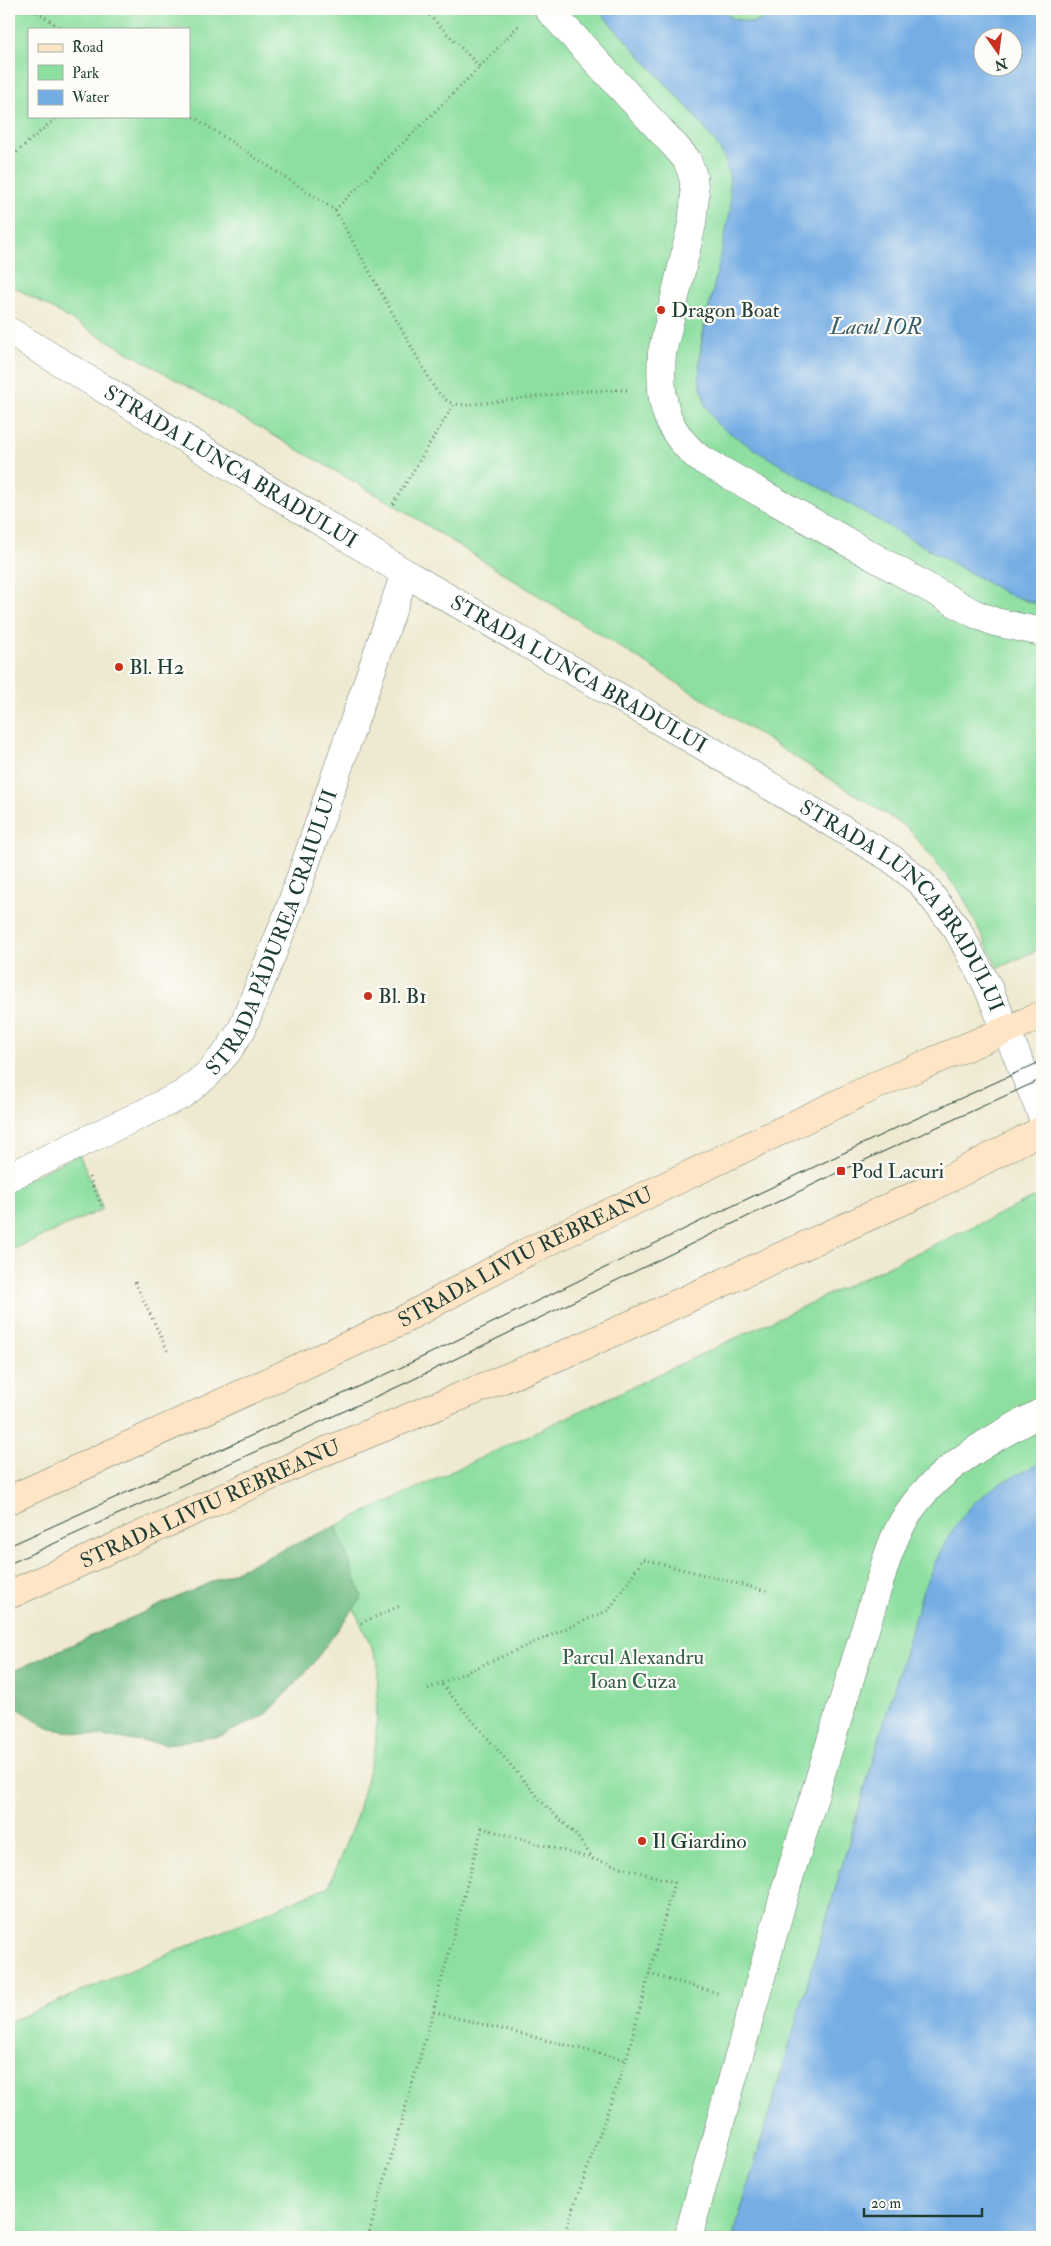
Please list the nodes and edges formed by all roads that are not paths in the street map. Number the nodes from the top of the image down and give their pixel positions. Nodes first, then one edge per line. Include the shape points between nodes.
1 (548, 9) edge
2 (9, 331) edge
3 (405, 573) junction
4 (1042, 632) edge
5 (1042, 1015) edge
6 (1005, 1030) junction
7 (1042, 1115) edge
8 (1042, 1130) edge
9 (9, 1177) edge
10 (1042, 1412) edge
11 (9, 1500) edge
12 (9, 1595) edge
13 (688, 2237) edge

1 - 4 street via 675,146 693,176 696,196 692,224 662,353 662,392 670,424 682,444 699,458 973,613 995,622
2 - 3 street, STRADA LUNCA BRADULUI
3 - 6 street, STRADA LUNCA BRADULUI via 892,859 922,884 957,929 987,985
3 - 9 street, STRADA PĂDUREA CRAIULUI via 288,914 242,1029 228,1051 208,1074 182,1095
5 - 6 main road, STRADA LIVIU REBREANU
6 - 7 street, STRADA LUNCA BRADULUI
6 - 11 main road, STRADA LIVIU REBREANU via 879,1084 527,1252 401,1321
8 - 12 main road, STRADA LIVIU REBREANU via 926,1190 586,1345 326,1451
10 - 13 street via 987,1441 958,1463 914,1505 897,1532 787,1885

